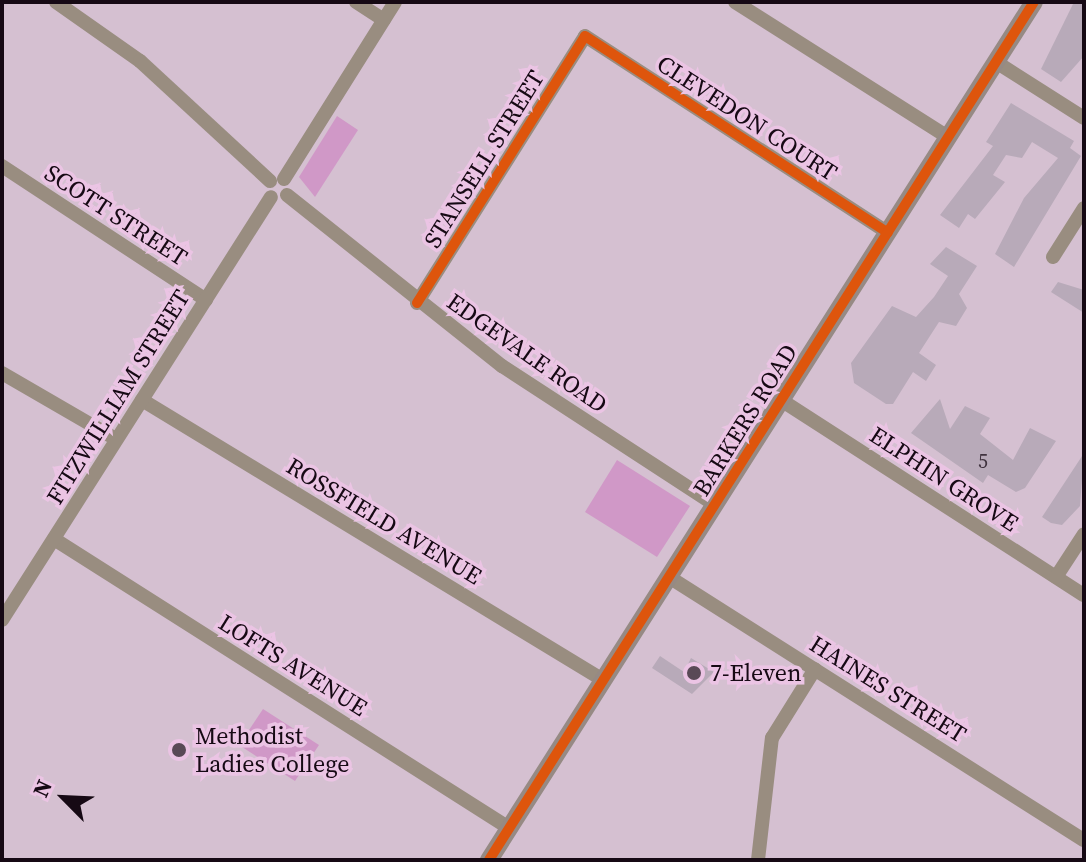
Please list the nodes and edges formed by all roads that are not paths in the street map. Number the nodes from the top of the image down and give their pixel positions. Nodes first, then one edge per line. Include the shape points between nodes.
1 (56, 2) edge
2 (356, 2) edge
3 (395, 2) edge
4 (735, 2) edge
5 (1034, 2) edge
6 (384, 20) junction
7 (585, 36) joint
8 (996, 62) junction
9 (1084, 118) edge
10 (948, 137) junction
11 (2, 166) edge
12 (277, 180) junction
13 (279, 196) junction
14 (1084, 208) edge
15 (888, 233) junction
16 (1053, 257) dead end
17 (206, 300) junction
18 (417, 303) junction
19 (2, 373) edge
20 (142, 400) junction
21 (781, 400) junction
22 (116, 439) junction
23 (715, 505) junction
24 (1084, 534) edge
25 (54, 539) junction
26 (669, 577) junction
27 (1056, 577) junction
28 (1084, 595) edge
29 (3, 614) edge
30 (815, 669) junction
31 (603, 680) junction
32 (509, 828) junction
33 (1084, 840) edge
34 (489, 860) edge
35 (758, 860) edge

1 - 12 street via 140,61
2 - 6 street
3 - 6 street
4 - 10 street
5 - 8 main road, BARKERS ROAD
6 - 12 street
7 - 15 street, CLEVEDON COURT
7 - 18 street, STANSELL STREET
8 - 9 street
8 - 10 main road, BARKERS ROAD
10 - 15 main road, BARKERS ROAD
11 - 17 street, SCOTT STREET
12 - 13 street
13 - 17 street, FITZWILLIAM STREET
13 - 18 street, EDGEVALE ROAD
14 - 16 street
15 - 21 main road, BARKERS ROAD
17 - 20 street, FITZWILLIAM STREET
18 - 23 street, EDGEVALE ROAD
19 - 22 street
20 - 22 street, FITZWILLIAM STREET
20 - 31 street, ROSSFIELD AVENUE
21 - 23 main road, BARKERS ROAD
21 - 27 street, ELPHIN GROVE
22 - 25 street, FITZWILLIAM STREET
23 - 26 main road, BARKERS ROAD
24 - 27 street
25 - 29 street, FITZWILLIAM STREET
25 - 32 street, LOFTS AVENUE
26 - 30 street, HAINES STREET
26 - 31 main road, BARKERS ROAD
27 - 28 street, ELPHIN GROVE
30 - 33 street, HAINES STREET
30 - 35 street via 772,738
31 - 32 main road, BARKERS ROAD
32 - 34 main road, BARKERS ROAD

